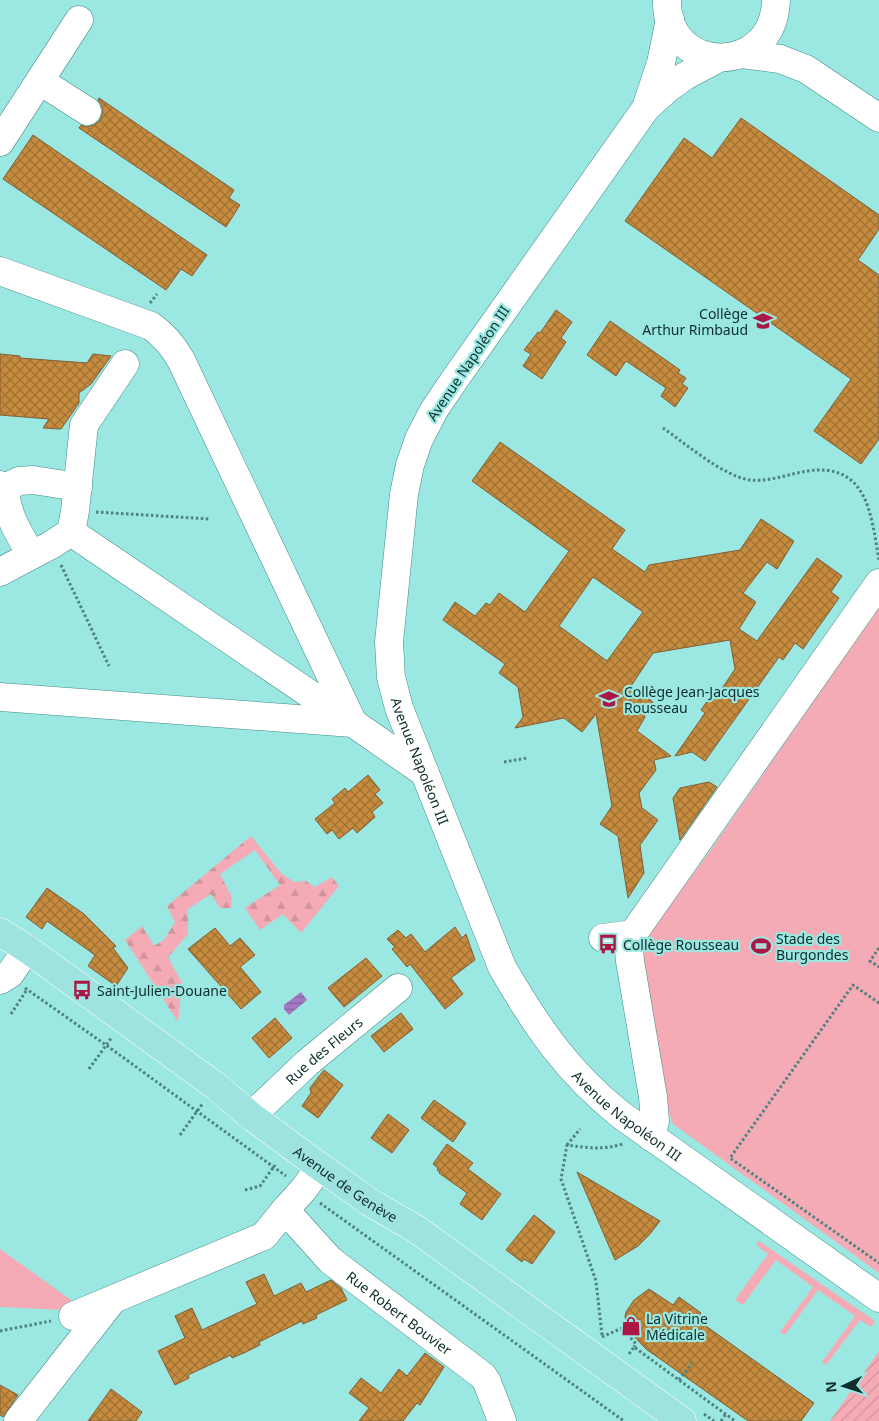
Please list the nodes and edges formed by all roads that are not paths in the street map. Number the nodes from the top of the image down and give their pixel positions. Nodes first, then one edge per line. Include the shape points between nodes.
1 (776, 0) edge
2 (668, 10) edge
3 (79, 20) dead end
4 (731, 56) junction
5 (40, 81) junction
6 (646, 108) junction
7 (86, 111) dead end
8 (879, 118) edge
9 (0, 142) edge
10 (0, 271) edge
11 (125, 364) dead end
12 (2, 487) edge
13 (61, 526) junction
14 (0, 572) edge
15 (879, 583) edge
16 (0, 697) edge
17 (353, 723) junction
18 (424, 773) junction
19 (654, 874) dead end
20 (652, 905) junction
21 (633, 934) junction
22 (10, 937) edge
23 (603, 938) dead end
24 (5, 977) edge
25 (398, 988) dead end
26 (251, 1116) junction
27 (644, 1132) junction
28 (320, 1167) junction
29 (285, 1210) junction
30 (879, 1298) edge
31 (113, 1299) junction
32 (74, 1316) road end
33 (18, 1421) edge
34 (502, 1421) edge
35 (682, 1421) edge

1 - 4 street, Avenue Napoléon III via 774,18 766,34 756,46
2 - 4 street via 677,35 689,48 703,55
2 - 6 street, Avenue Napoléon III via 661,63
3 - 5 street
4 - 6 street, Avenue Napoléon III via 685,76
4 - 8 street via 780,58 806,69
5 - 7 street
5 - 9 street
6 - 18 street, Avenue Napoléon III via 434,410 410,465 404,494 389,642 391,677 399,708
10 - 17 street via 151,326 172,344
11 - 13 street via 84,425
12 - 13 street via 33,480
12 - 13 street via 16,531
13 - 14 street
13 - 17 street
15 - 20 street
16 - 17 street
17 - 18 street
18 - 27 street, Avenue Napoléon III via 502,967 522,1003 548,1041 583,1082
19 - 20 street
20 - 21 street
21 - 23 street
21 - 27 street via 630,962 655,1121
22 - 24 street
22 - 26 main road, Avenue de Genève
25 - 26 street, Rue des Fleurs via 307,1063
26 - 28 main road, Avenue de Genève
27 - 30 street, Avenue Napoléon III
28 - 29 street
28 - 35 main road, Avenue de Genève via 371,1203 416,1229
29 - 31 street via 264,1236
29 - 34 street, Rue Robert Bouvier via 330,1260 483,1376
31 - 32 street
31 - 33 street

